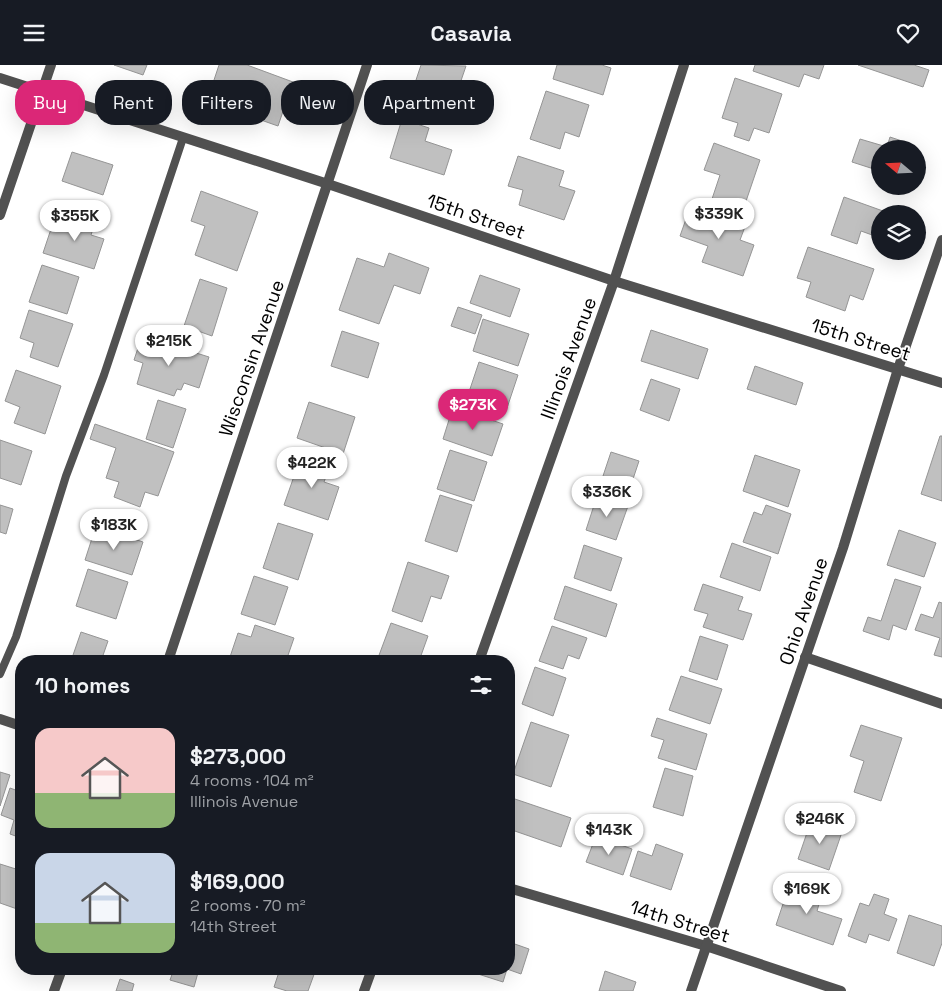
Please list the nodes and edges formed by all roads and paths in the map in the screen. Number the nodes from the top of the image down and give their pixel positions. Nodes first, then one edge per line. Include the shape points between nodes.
1 (51, 65) edge
2 (367, 65) edge
3 (684, 65) edge
4 (0, 78) edge
5 (46, 80) edge
6 (15, 83) edge
7 (85, 106) edge
8 (31, 125) edge
9 (183, 138) junction
10 (328, 184) junction
11 (0, 215) edge
12 (942, 240) edge
13 (614, 281) junction
14 (898, 369) junction
15 (942, 383) edge
16 (170, 655) edge
17 (481, 655) edge
18 (805, 657) junction
19 (0, 674) edge
20 (942, 704) edge
21 (0, 719) edge
22 (15, 724) edge
23 (515, 890) edge
24 (706, 946) junction
25 (60, 975) edge
26 (370, 975) edge
27 (54, 991) edge
28 (364, 991) edge
29 (691, 991) edge
30 (840, 991) edge

1 - 5 street
2 - 10 street, Wisconsin Avenue
3 - 13 street, Illinois Avenue
4 - 6 street, 15th Street
7 - 9 street, 15th Street
8 - 11 street
9 - 10 street, 15th Street
9 - 19 lane via 104,375 66,476 16,637
10 - 13 street, 15th Street
10 - 16 street, Wisconsin Avenue
12 - 14 street, Ohio Avenue
13 - 14 street, 15th Street
13 - 17 street, Illinois Avenue
14 - 15 street, 15th Street
14 - 18 street, Ohio Avenue via 843,548
18 - 20 street
18 - 24 street, Ohio Avenue
21 - 22 street
23 - 24 street, 14th Street
24 - 29 street, Ohio Avenue
24 - 30 street, 14th Street
25 - 27 street
26 - 28 street

